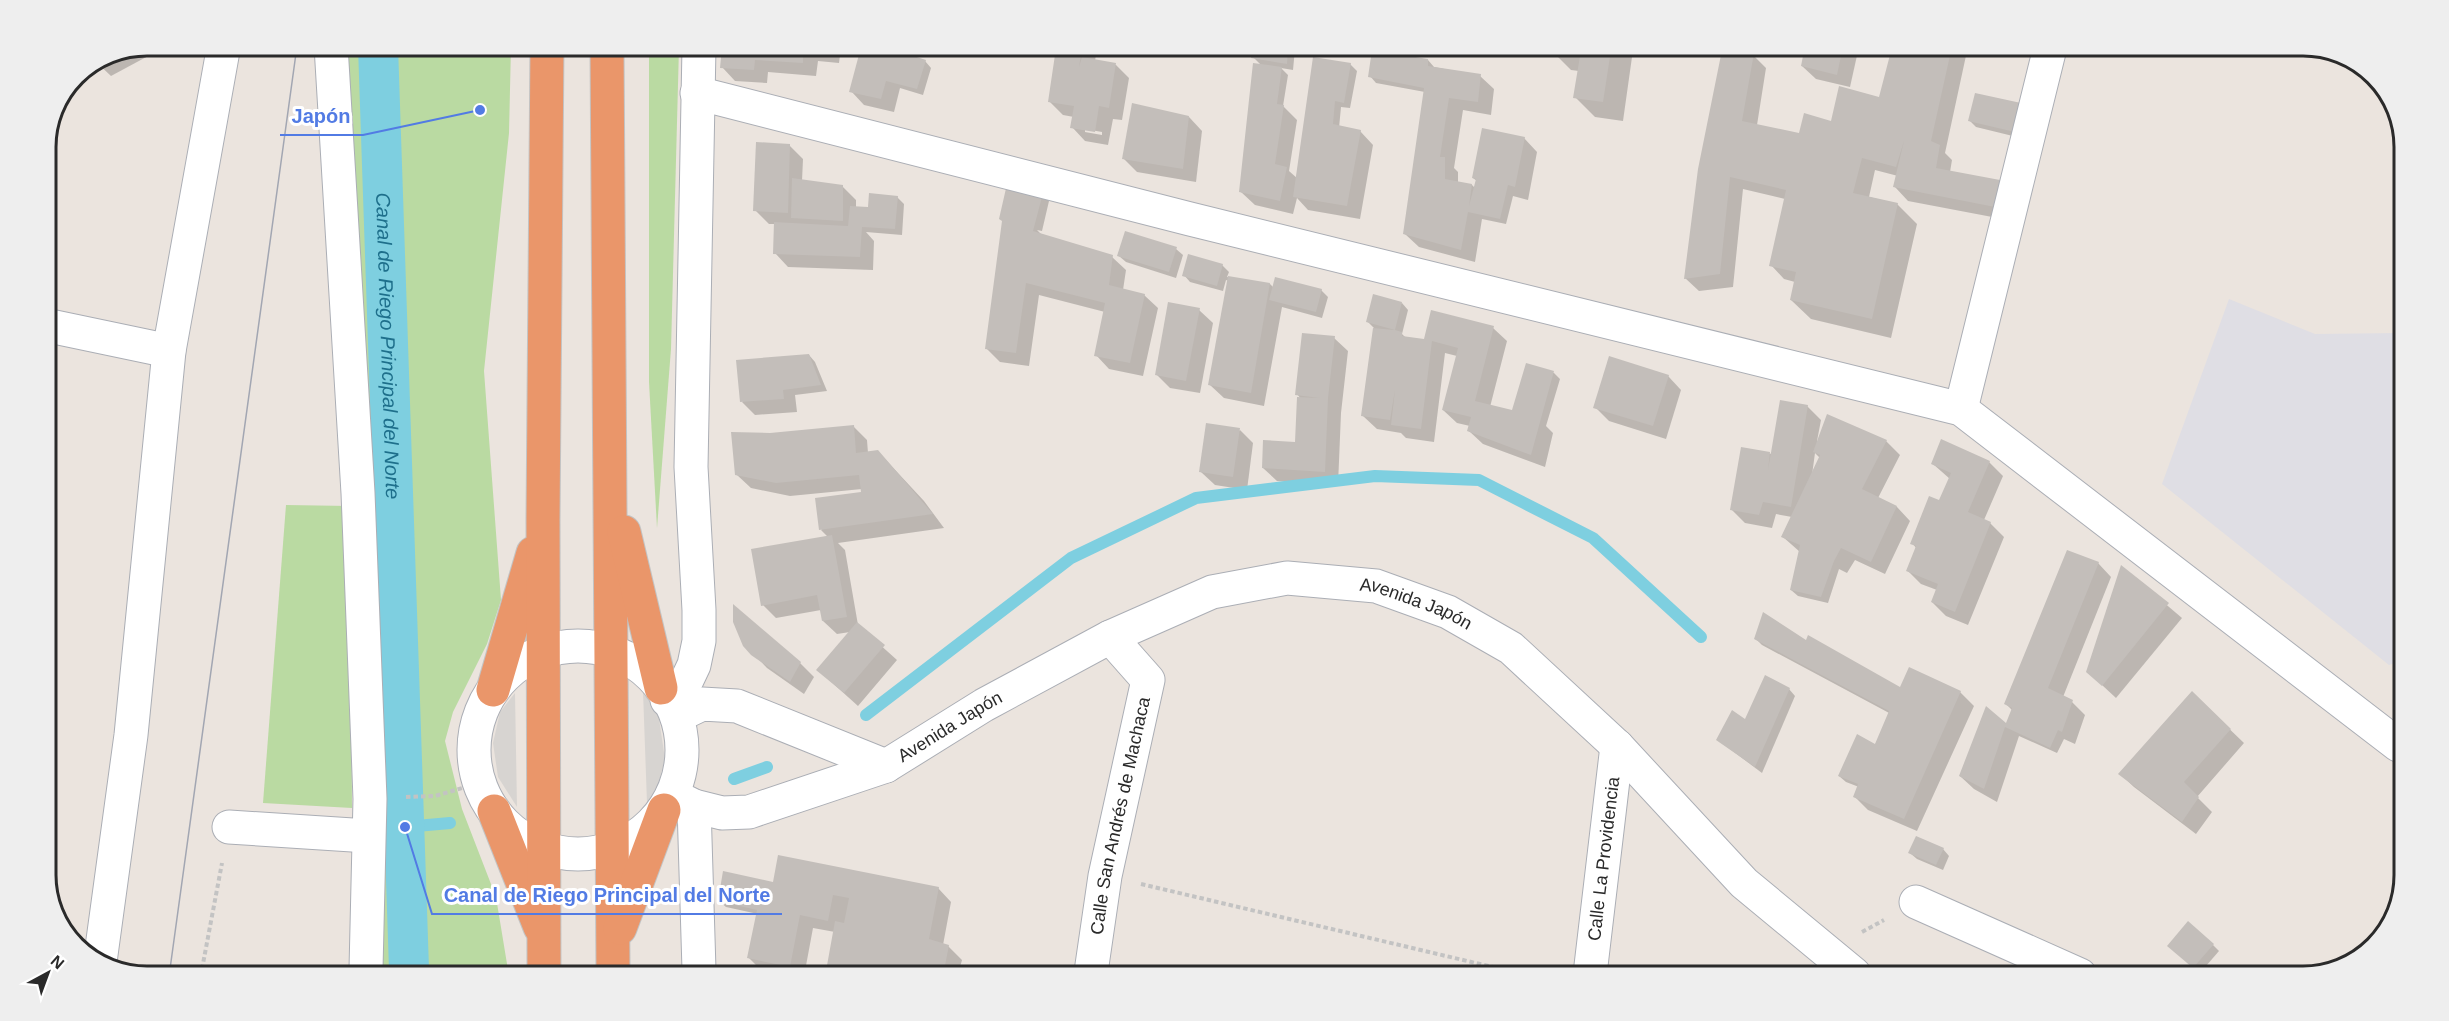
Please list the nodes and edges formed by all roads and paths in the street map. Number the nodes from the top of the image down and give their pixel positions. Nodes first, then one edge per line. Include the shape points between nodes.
1 (222, 55) edge
2 (332, 55) edge
3 (547, 55) edge
4 (607, 55) edge
5 (699, 55) edge
6 (2048, 55) edge
7 (697, 93) junction
8 (56, 327) edge
9 (169, 351) junction
10 (1961, 409) junction
11 (611, 477) junction
12 (543, 519) junction
13 (1110, 637) junction
14 (612, 651) junction
15 (544, 652) junction
16 (493, 690) junction
17 (668, 701) junction
18 (2394, 742) edge
19 (1617, 746) junction
20 (886, 766) junction
21 (677, 804) junction
22 (494, 811) junction
23 (230, 827) joint
24 (368, 836) junction
25 (545, 849) junction
26 (613, 849) junction
27 (1105, 876) junction
28 (1916, 902) joint
29 (1826, 952) junction
30 (101, 953) edge
31 (545, 955) edge
32 (613, 958) edge
33 (202, 966) edge
34 (366, 966) edge
35 (698, 966) edge
36 (1092, 966) edge
37 (1488, 966) edge
38 (1591, 966) edge
39 (1844, 966) edge
40 (2060, 966) edge

1 - 9 street
2 - 24 street via 358,493 370,799
3 - 12 highway
4 - 11 highway
5 - 7 street
6 - 10 street
7 - 10 street
7 - 17 street via 691,467 699,641 685,684
8 - 9 street
9 - 30 street via 131,735
10 - 18 street
11 - 14 highway
11 - 17 highway
12 - 15 highway
12 - 16 highway
13 - 19 street, Avenida Japón via 1212,592 1287,578 1376,586 1448,612 1511,648
13 - 20 street, Avenida Japón via 984,705
13 - 27 street, Calle San Andrés de Machaca via 1148,680
14 - 15 street via 575,646
14 - 17 street via 637,664
14 - 26 highway
15 - 16 street via 515,667
15 - 25 highway
16 - 22 street via 478,719 474,751 479,783
17 - 20 street, Avenida Japón via 737,706
17 - 21 street via 682,748
19 - 29 street, Avenida Japón via 1744,883
19 - 38 street, Calle La Providencia
20 - 21 street, Avenida Japón via 749,812 722,813
21 - 26 street via 642,834
21 - 32 highway
21 - 35 street
22 - 25 street via 517,835
22 - 31 highway
23 - 24 street
23 - 33 path
24 - 34 street
25 - 26 street via 578,854
25 - 31 highway
26 - 32 highway
27 - 36 street, Calle San Andrés de Machaca
27 - 37 path
28 - 29 path
28 - 40 street
29 - 39 street, Avenida Japón

